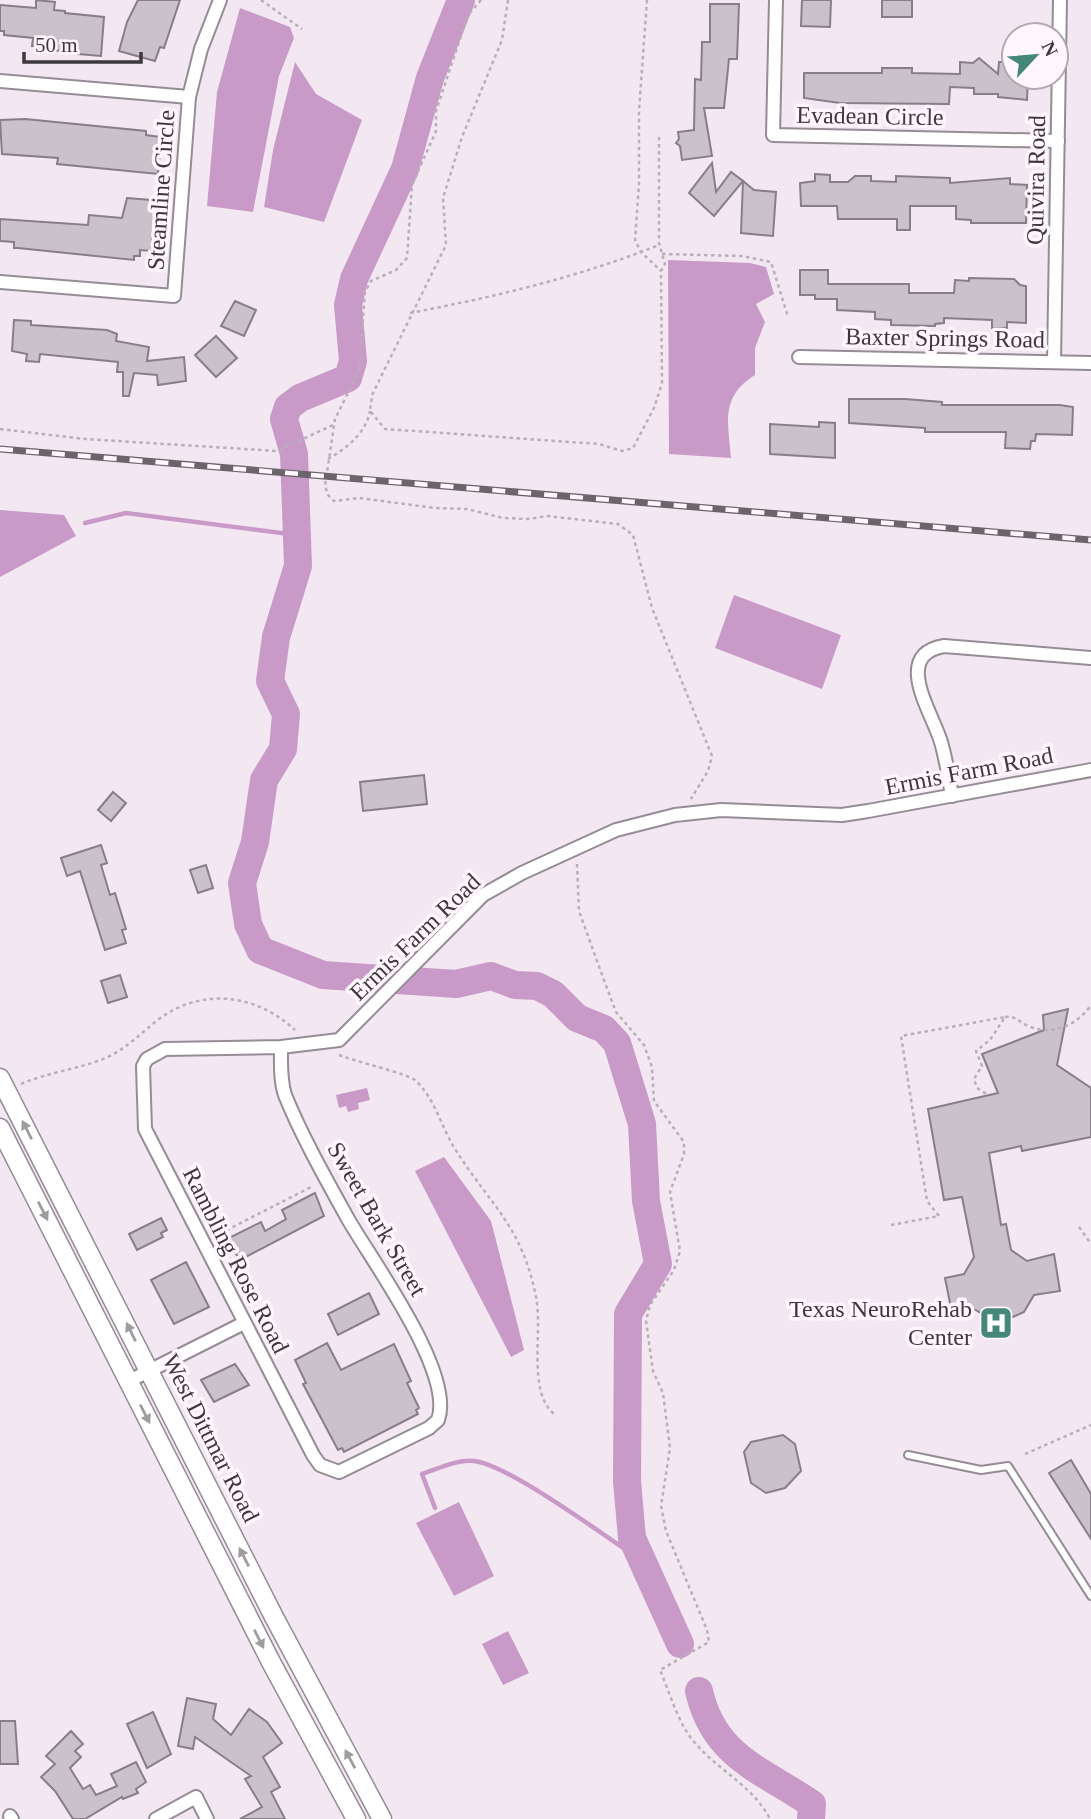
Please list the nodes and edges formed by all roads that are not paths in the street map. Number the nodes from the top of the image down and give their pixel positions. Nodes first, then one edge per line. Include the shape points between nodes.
1 (220, 0) edge
2 (776, 0) edge
3 (1060, 0) edge
4 (0, 81) edge
5 (189, 97) junction
6 (1058, 141) junction
7 (0, 282) edge
8 (799, 357) dead end
9 (1054, 362) junction
10 (1091, 363) edge
11 (1091, 658) edge
12 (1091, 770) edge
13 (952, 796) junction
14 (281, 1047) junction
15 (143, 1066) joint
16 (0, 1078) edge
17 (9, 1095) edge
18 (0, 1128) edge
19 (244, 1323) junction
20 (150, 1371) junction
21 (129, 1381) junction
22 (908, 1455) dead end
23 (320, 1465) joint
24 (1091, 1595) edge
25 (156, 1819) edge
26 (207, 1819) edge
27 (356, 1819) edge
28 (382, 1819) edge

1 - 5 street, Steamline Circle
2 - 6 street, Evadean Circle via 774,135
3 - 6 street, Quivira Road
4 - 5 street
5 - 7 street, Steamline Circle via 174,296
6 - 9 street, Quivira Road
8 - 9 street, Baxter Springs Road
9 - 10 street, Baxter Springs Road
11 - 13 street via 944,646 922,656 917,681 941,742
12 - 13 street, Ermis Farm Road
13 - 14 street, Ermis Farm Road via 842,815 758,809 675,815 616,830 499,884 339,1040
14 - 15 street, Ermis Farm Road via 165,1049
14 - 23 street, Sweet Bark Street via 285,1094 348,1219 409,1318 441,1401 439,1420 429,1428 348,1470 339,1472
15 - 19 street, Rambling Rose Road via 145,1129
16 - 17 street, West Dittmar Road
20 -> 17 street, West Dittmar Road
18 -> 21 street, West Dittmar Road
19 - 20 street
19 - 23 street, Rambling Rose Road
20 - 21 street
28 -> 20 street, West Dittmar Road
21 -> 27 street, West Dittmar Road
22 - 24 lane via 981,1469 1008,1466
25 - 26 street via 196,1797

